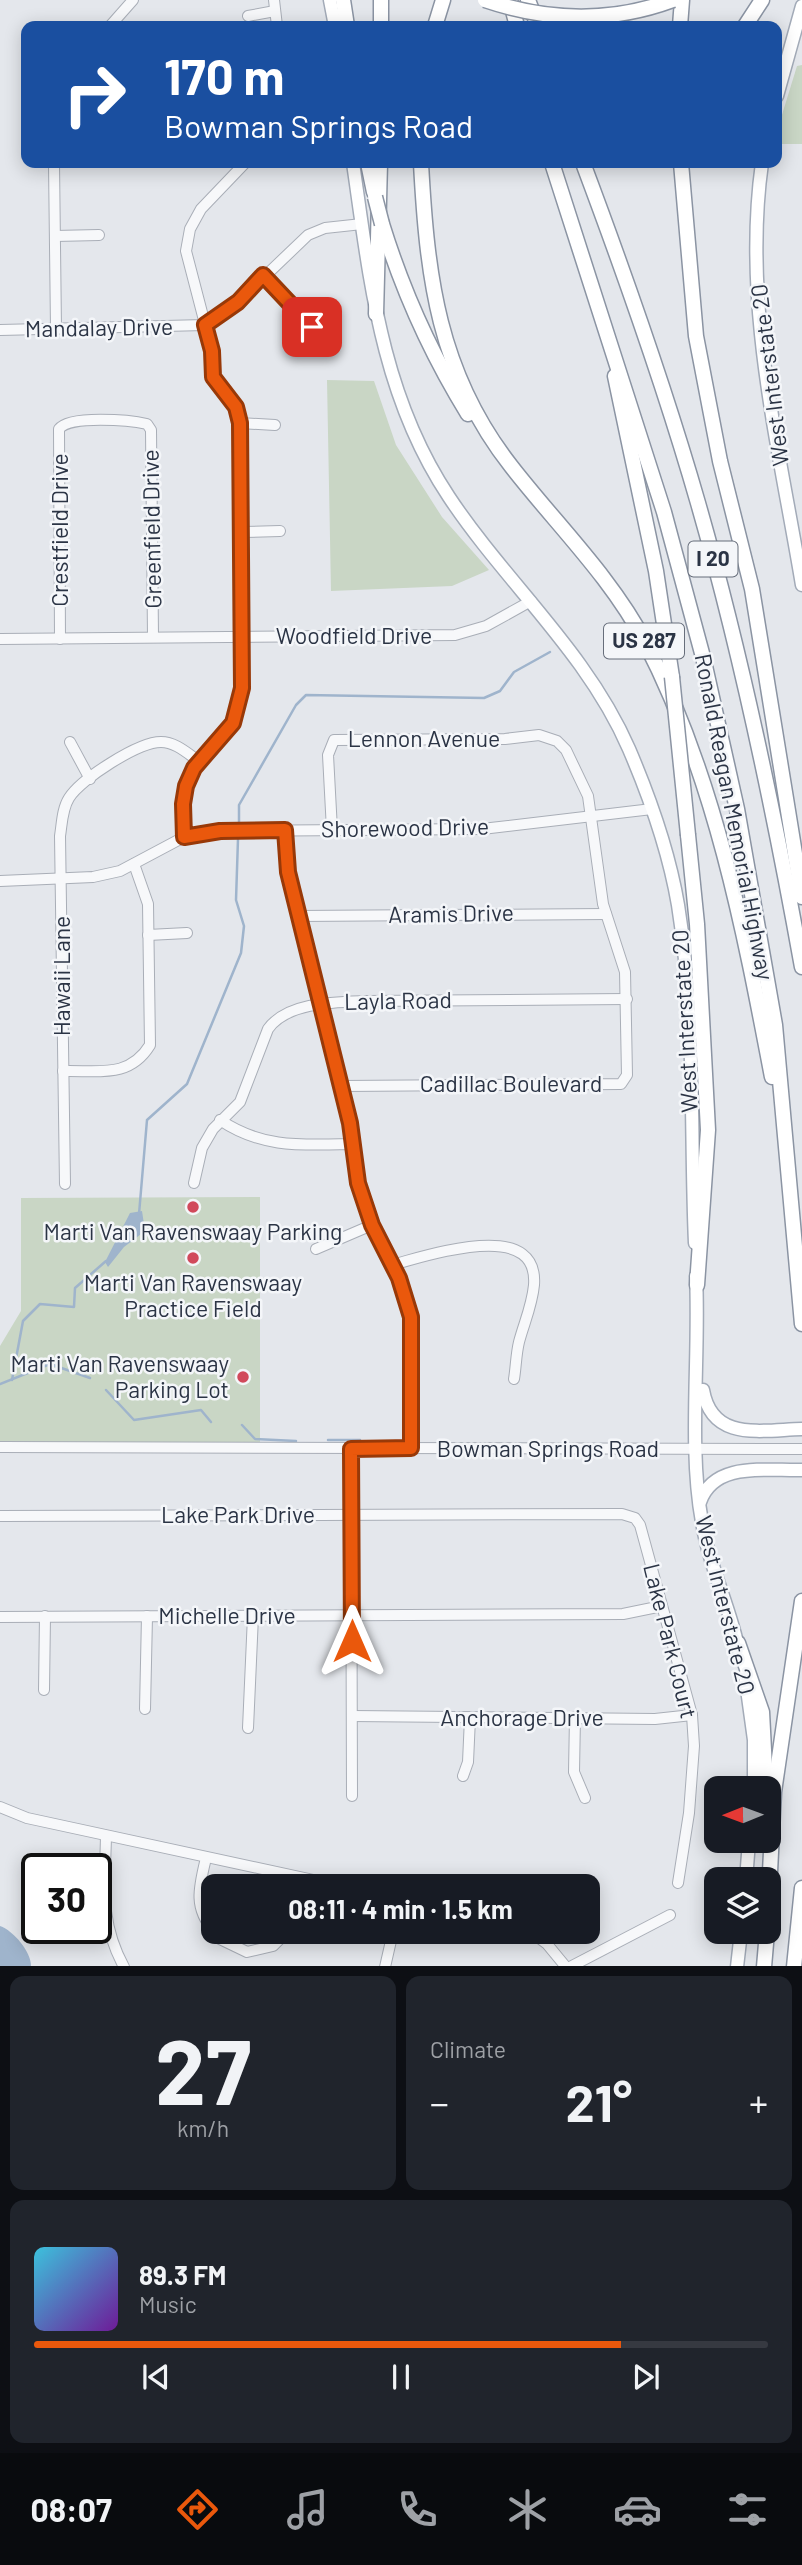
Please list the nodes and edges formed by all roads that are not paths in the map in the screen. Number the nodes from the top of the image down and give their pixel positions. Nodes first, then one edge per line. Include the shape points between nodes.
1 (133, 0) edge
2 (330, 0) edge
3 (343, 0) edge
4 (381, 0) edge
5 (443, 0) edge
6 (485, 0) edge
7 (510, 0) edge
8 (528, 0) edge
9 (673, 0) edge
10 (682, 0) edge
11 (762, 0) edge
12 (274, 6) edge
13 (802, 6) edge
14 (248, 16) dead end
15 (114, 21) edge
16 (334, 21) edge
17 (346, 21) edge
18 (381, 21) edge
19 (437, 21) edge
20 (516, 21) edge
21 (536, 21) edge
22 (680, 21) edge
23 (748, 21) edge
24 (782, 78) edge
25 (54, 168) edge
26 (240, 168) edge
27 (354, 168) edge
28 (369, 168) edge
29 (380, 168) edge
30 (421, 168) edge
31 (554, 168) edge
32 (585, 168) edge
33 (681, 168) edge
34 (689, 168) edge
35 (762, 168) edge
36 (684, 209) junction
37 (362, 224) junction
38 (99, 235) dead end
39 (55, 236) junction
40 (263, 275) junction
41 (376, 314) junction
42 (205, 325) junction
43 (312, 327) dead end
44 (56, 329) junction
45 (0, 330) edge
46 (614, 364) junction
47 (240, 423) junction
48 (64, 424) joint
49 (275, 425) dead end
50 (488, 435) junction
51 (280, 531) dead end
52 (242, 532) junction
53 (802, 585) edge
54 (531, 601) junction
55 (153, 636) junction
56 (243, 636) junction
57 (0, 639) edge
58 (60, 639) junction
59 (70, 742) dead end
60 (561, 745) joint
61 (200, 762) junction
62 (90, 779) junction
63 (652, 809) junction
64 (592, 817) junction
65 (285, 830) junction
66 (332, 830) junction
67 (184, 837) junction
68 (134, 864) junction
69 (0, 881) edge
70 (62, 881) junction
71 (802, 897) edge
72 (606, 914) junction
73 (297, 916) junction
74 (187, 933) dead end
75 (148, 935) junction
76 (802, 967) edge
77 (627, 999) junction
78 (320, 1005) junction
79 (63, 1071) junction
80 (342, 1086) junction
81 (220, 1121) junction
82 (352, 1144) junction
83 (788, 1162) junction
84 (194, 1183) dead end
85 (65, 1184) dead end
86 (372, 1225) junction
87 (316, 1249) dead end
88 (391, 1265) junction
89 (697, 1285) junction
90 (802, 1324) edge
91 (699, 1367) junction
92 (514, 1379) dead end
93 (802, 1429) edge
94 (0, 1447) edge
95 (411, 1448) junction
96 (351, 1449) junction
97 (802, 1450) edge
98 (697, 1451) junction
99 (802, 1470) edge
100 (699, 1502) junction
101 (351, 1515) junction
102 (0, 1516) edge
103 (640, 1525) joint
104 (802, 1601) edge
105 (662, 1606) junction
106 (45, 1616) junction
107 (147, 1616) junction
108 (253, 1616) junction
109 (351, 1616) junction
110 (0, 1617) edge
111 (738, 1643) junction
112 (44, 1690) dead end
113 (145, 1709) dead end
114 (692, 1715) junction
115 (352, 1716) junction
116 (575, 1717) junction
117 (470, 1718) junction
118 (248, 1728) dead end
119 (463, 1776) dead end
120 (754, 1776) edge
121 (765, 1776) edge
122 (352, 1796) dead end
123 (585, 1798) dead end
124 (0, 1807) edge
125 (106, 1836) junction
126 (206, 1858) junction
127 (770, 1867) edge
128 (203, 1874) edge
129 (268, 1874) edge
130 (678, 1883) dead end
131 (201, 1886) edge
132 (802, 1888) edge
133 (670, 1915) dead end
134 (201, 1916) edge
135 (232, 1944) edge
136 (275, 1944) edge
137 (391, 1944) edge
138 (547, 1944) edge
139 (740, 1944) edge
140 (766, 1944) edge
141 (124, 1966) edge
142 (386, 1966) edge
143 (568, 1966) edge
144 (737, 1966) edge
145 (764, 1966) edge
146 (794, 1966) edge

1 - 15 street
2 - 16 main road
3 - 17 highway
4 - 18 highway
5 - 19 highway
6 - 9 highway, bridge via 517,11 562,17 607,16
7 - 20 highway
8 - 21 highway
10 - 22 highway
11 - 23 highway
12 - 14 street
13 - 24 main road
25 - 39 street
26 - 42 street via 201,209 186,241 187,265
27 - 37 main road, West Interstate 20
28 - 50 highway, bridge via 401,280 435,358 476,427
29 - 41 highway
30 - 50 highway, US 287 via 434,306 454,365
31 - 46 highway, Ronald Reagan Memorial Highway / I 20
32 - 76 highway, Ronald Reagan Memorial Highway / I 20 via 658,375 715,565 768,784
33 - 36 highway
34 - 36 highway
35 - 53 main road, West Interstate 20 via 757,225 759,308 776,442
36 - 71 highway via 700,360 752,589
37 - 40 street, Mandalay Drive via 325,228 308,236
37 - 41 main road, West Interstate 20
38 - 39 street
39 - 44 street
40 - 42 street, Mandalay Drive via 238,302
40 - 43 street
41 - 54 main road, West Interstate 20 via 398,399 426,457 448,496
42 - 44 street, Mandalay Drive
42 - 47 street via 213,377 236,407
44 - 45 street, Mandalay Drive
46 - 83 highway, Ronald Reagan Memorial Highway / I 20 via 628,396 682,578 737,809 775,1025
46 - 89 highway, bridge via 615,388 656,570 672,677 697,924 708,1130
47 - 49 street
47 - 52 street
48 - 55 street, Greenfield Drive via 89,420 150,426
48 - 58 street, Crestfield Drive via 59,440
50 - 83 highway, US 287 via 606,583 644,640 683,722 723,852
51 - 52 street
52 - 56 street
54 - 56 street, Woodfield Drive via 486,626 455,635
54 - 63 main road, West Interstate 20 via 562,638 610,713
55 - 56 street, Woodfield Drive
55 - 58 street, Woodfield Drive
56 - 61 street via 239,708 226,734
57 - 58 street, Woodfield Drive
59 - 62 street
60 - 64 street, Cadillac Boulevard via 588,796
60 - 66 street, Lennon Avenue via 540,735 334,740 328,755
61 - 62 street, Hawaii Lane via 174,745 160,742 144,745
61 - 67 street via 186,786
62 - 70 street, Hawaii Lane via 69,798 63,813
63 - 64 street, Shorewood Drive
63 - 89 main road, West Interstate 20 via 678,902 687,969
64 - 66 street, Shorewood Drive via 482,829
64 - 72 street, Cadillac Boulevard
65 - 66 street, Shorewood Drive
65 - 67 street, Shorewood Drive
65 - 73 street
67 - 68 street, Shorewood Drive
68 - 70 street, Shorewood Drive
68 - 75 street via 148,904
69 - 70 street, Shorewood Drive
70 - 79 street, Hawaii Lane
72 - 73 street, Aramis Drive
72 - 77 street, Cadillac Boulevard via 625,972
73 - 78 street
74 - 75 street
75 - 79 street via 150,1045 142,1058 128,1068
77 - 78 street, Layla Road via 365,1000
77 - 80 street, Cadillac Boulevard via 627,1075 621,1084
78 - 80 street
78 - 81 street, Layla Road via 274,1020 240,1102
79 - 85 street, Hawaii Lane
80 - 82 street
81 - 82 street via 271,1143
81 - 84 street, Layla Road via 202,1148
82 - 86 street via 358,1183
83 - 90 highway, Ronald Reagan Memorial Highway / I 20
86 - 87 street
86 - 88 street
88 - 92 street via 492,1245 522,1251 531,1264 534,1282
88 - 95 street via 411,1317
89 - 91 main road, West Interstate 20
91 - 93 main road via 709,1411 716,1421 735,1429
91 - 98 main road, West Interstate 20
94 - 96 street, Bowman Springs Road
95 - 96 street, Bowman Springs Road
95 - 98 street, Bowman Springs Road
96 - 101 street
97 - 98 street, Bowman Springs Road
98 - 100 main road, West Interstate 20
99 - 100 main road via 736,1472 712,1480
100 - 111 main road, West Interstate 20 via 710,1561
101 - 102 street, Lake Park Drive
101 - 103 street, Lake Park Drive via 622,1514
101 - 109 street
103 - 105 street, Lake Park Court
104 - 127 highway via 776,1770
105 - 109 street, Michelle Drive via 623,1614
105 - 114 street, Lake Park Court
106 - 107 street, Michelle Drive
106 - 110 street, Michelle Drive
106 - 112 street
107 - 108 street, Michelle Drive
107 - 113 street
108 - 109 street, Michelle Drive
108 - 118 street
109 - 115 street
111 - 120 main road, West Interstate 20 via 754,1740
111 - 121 highway via 762,1712
114 - 116 street, Anchorage Drive
114 - 130 street, Lake Park Court via 690,1813
115 - 117 street, Anchorage Drive
115 - 122 street
116 - 117 street, Anchorage Drive
116 - 123 street via 573,1772
117 - 119 street
124 - 125 street
125 - 126 street
125 - 141 street via 109,1940
126 - 128 street
126 - 129 street
131 - 134 street
132 - 146 highway
133 - 143 street
135 - 136 street via 247,1952
137 - 142 street
138 - 143 street
139 - 144 main road
140 - 145 highway

